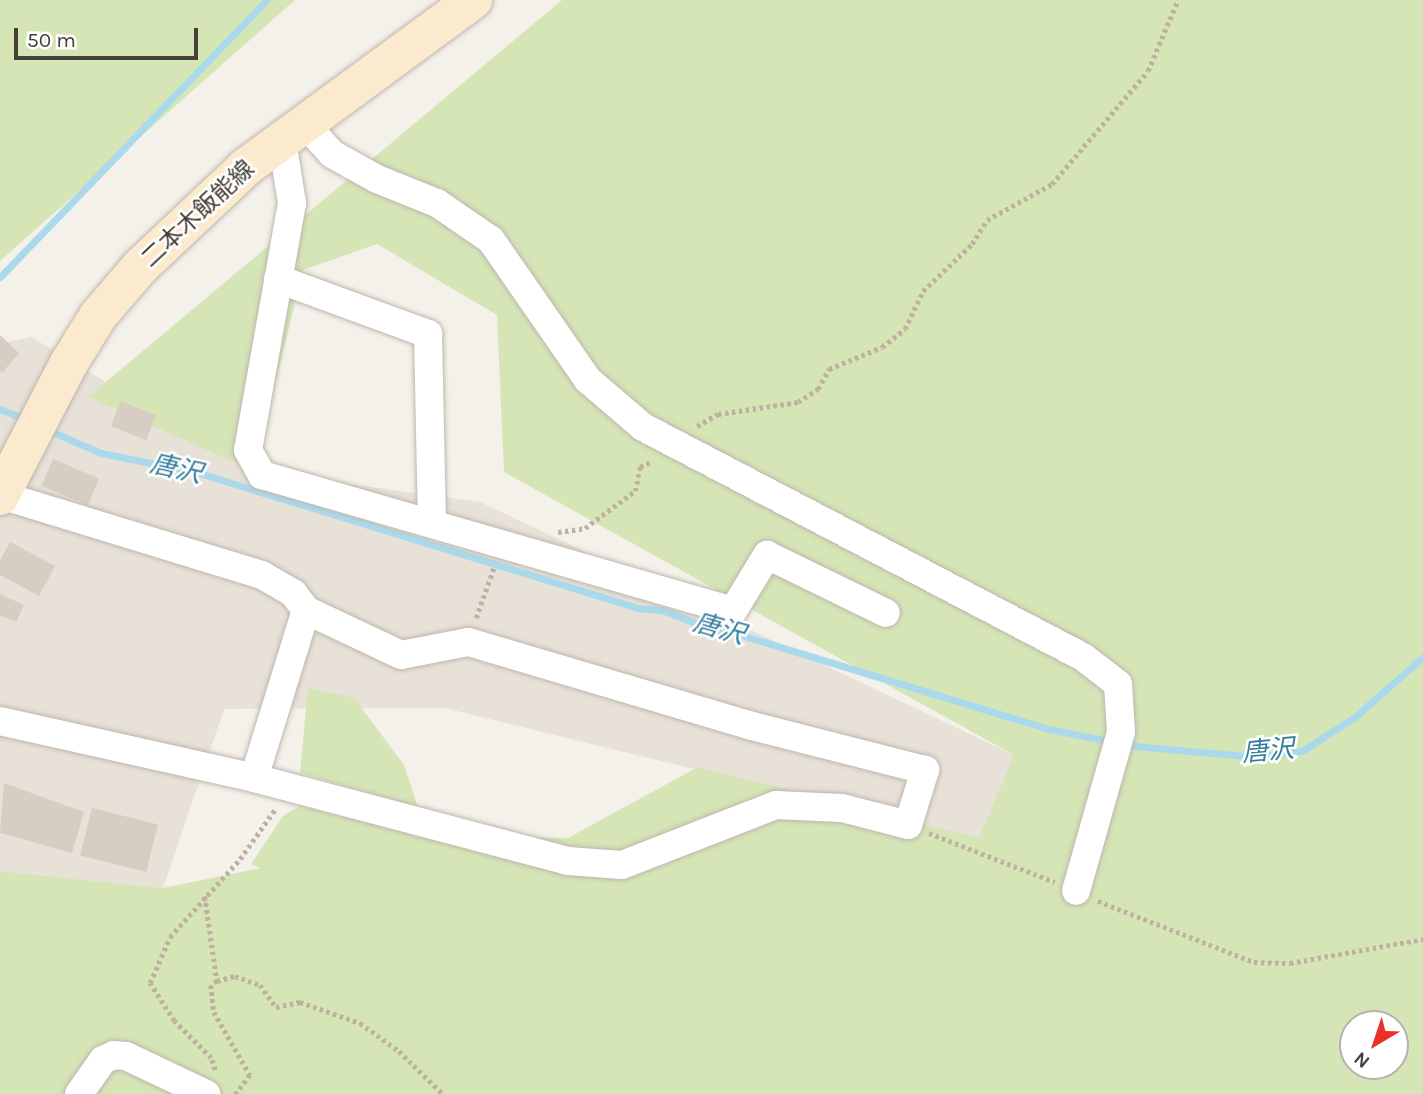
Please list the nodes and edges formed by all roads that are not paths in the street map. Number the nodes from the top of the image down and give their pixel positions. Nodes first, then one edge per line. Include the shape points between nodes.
1 (473, 0) edge
2 (294, 133) junction
3 (278, 279) junction
4 (10, 471) edge
5 (432, 523) junction
6 (306, 610) junction
7 (886, 613) dead end
8 (0, 721) edge
9 (254, 778) junction
10 (1076, 891) road end
11 (213, 1088) edge
12 (79, 1094) edge

1 - 2 main road, 二本木飯能線
2 - 3 street via 292,204
2 - 4 main road, 二本木飯能線 via 198,208 98,316
2 - 10 street via 377,179 437,203 491,240 588,380 643,427 1083,657 1118,684 1121,732
3 - 5 street via 428,334
3 - 5 street via 248,450 262,475
4 - 6 street via 262,575 293,593
5 - 7 street via 501,548 733,611 767,555
6 - 9 street
6 - 9 street via 401,655 468,642 752,726 925,770 908,825 842,807 776,805 622,865 568,861
8 - 9 street
11 - 12 street via 114,1055 103,1060

